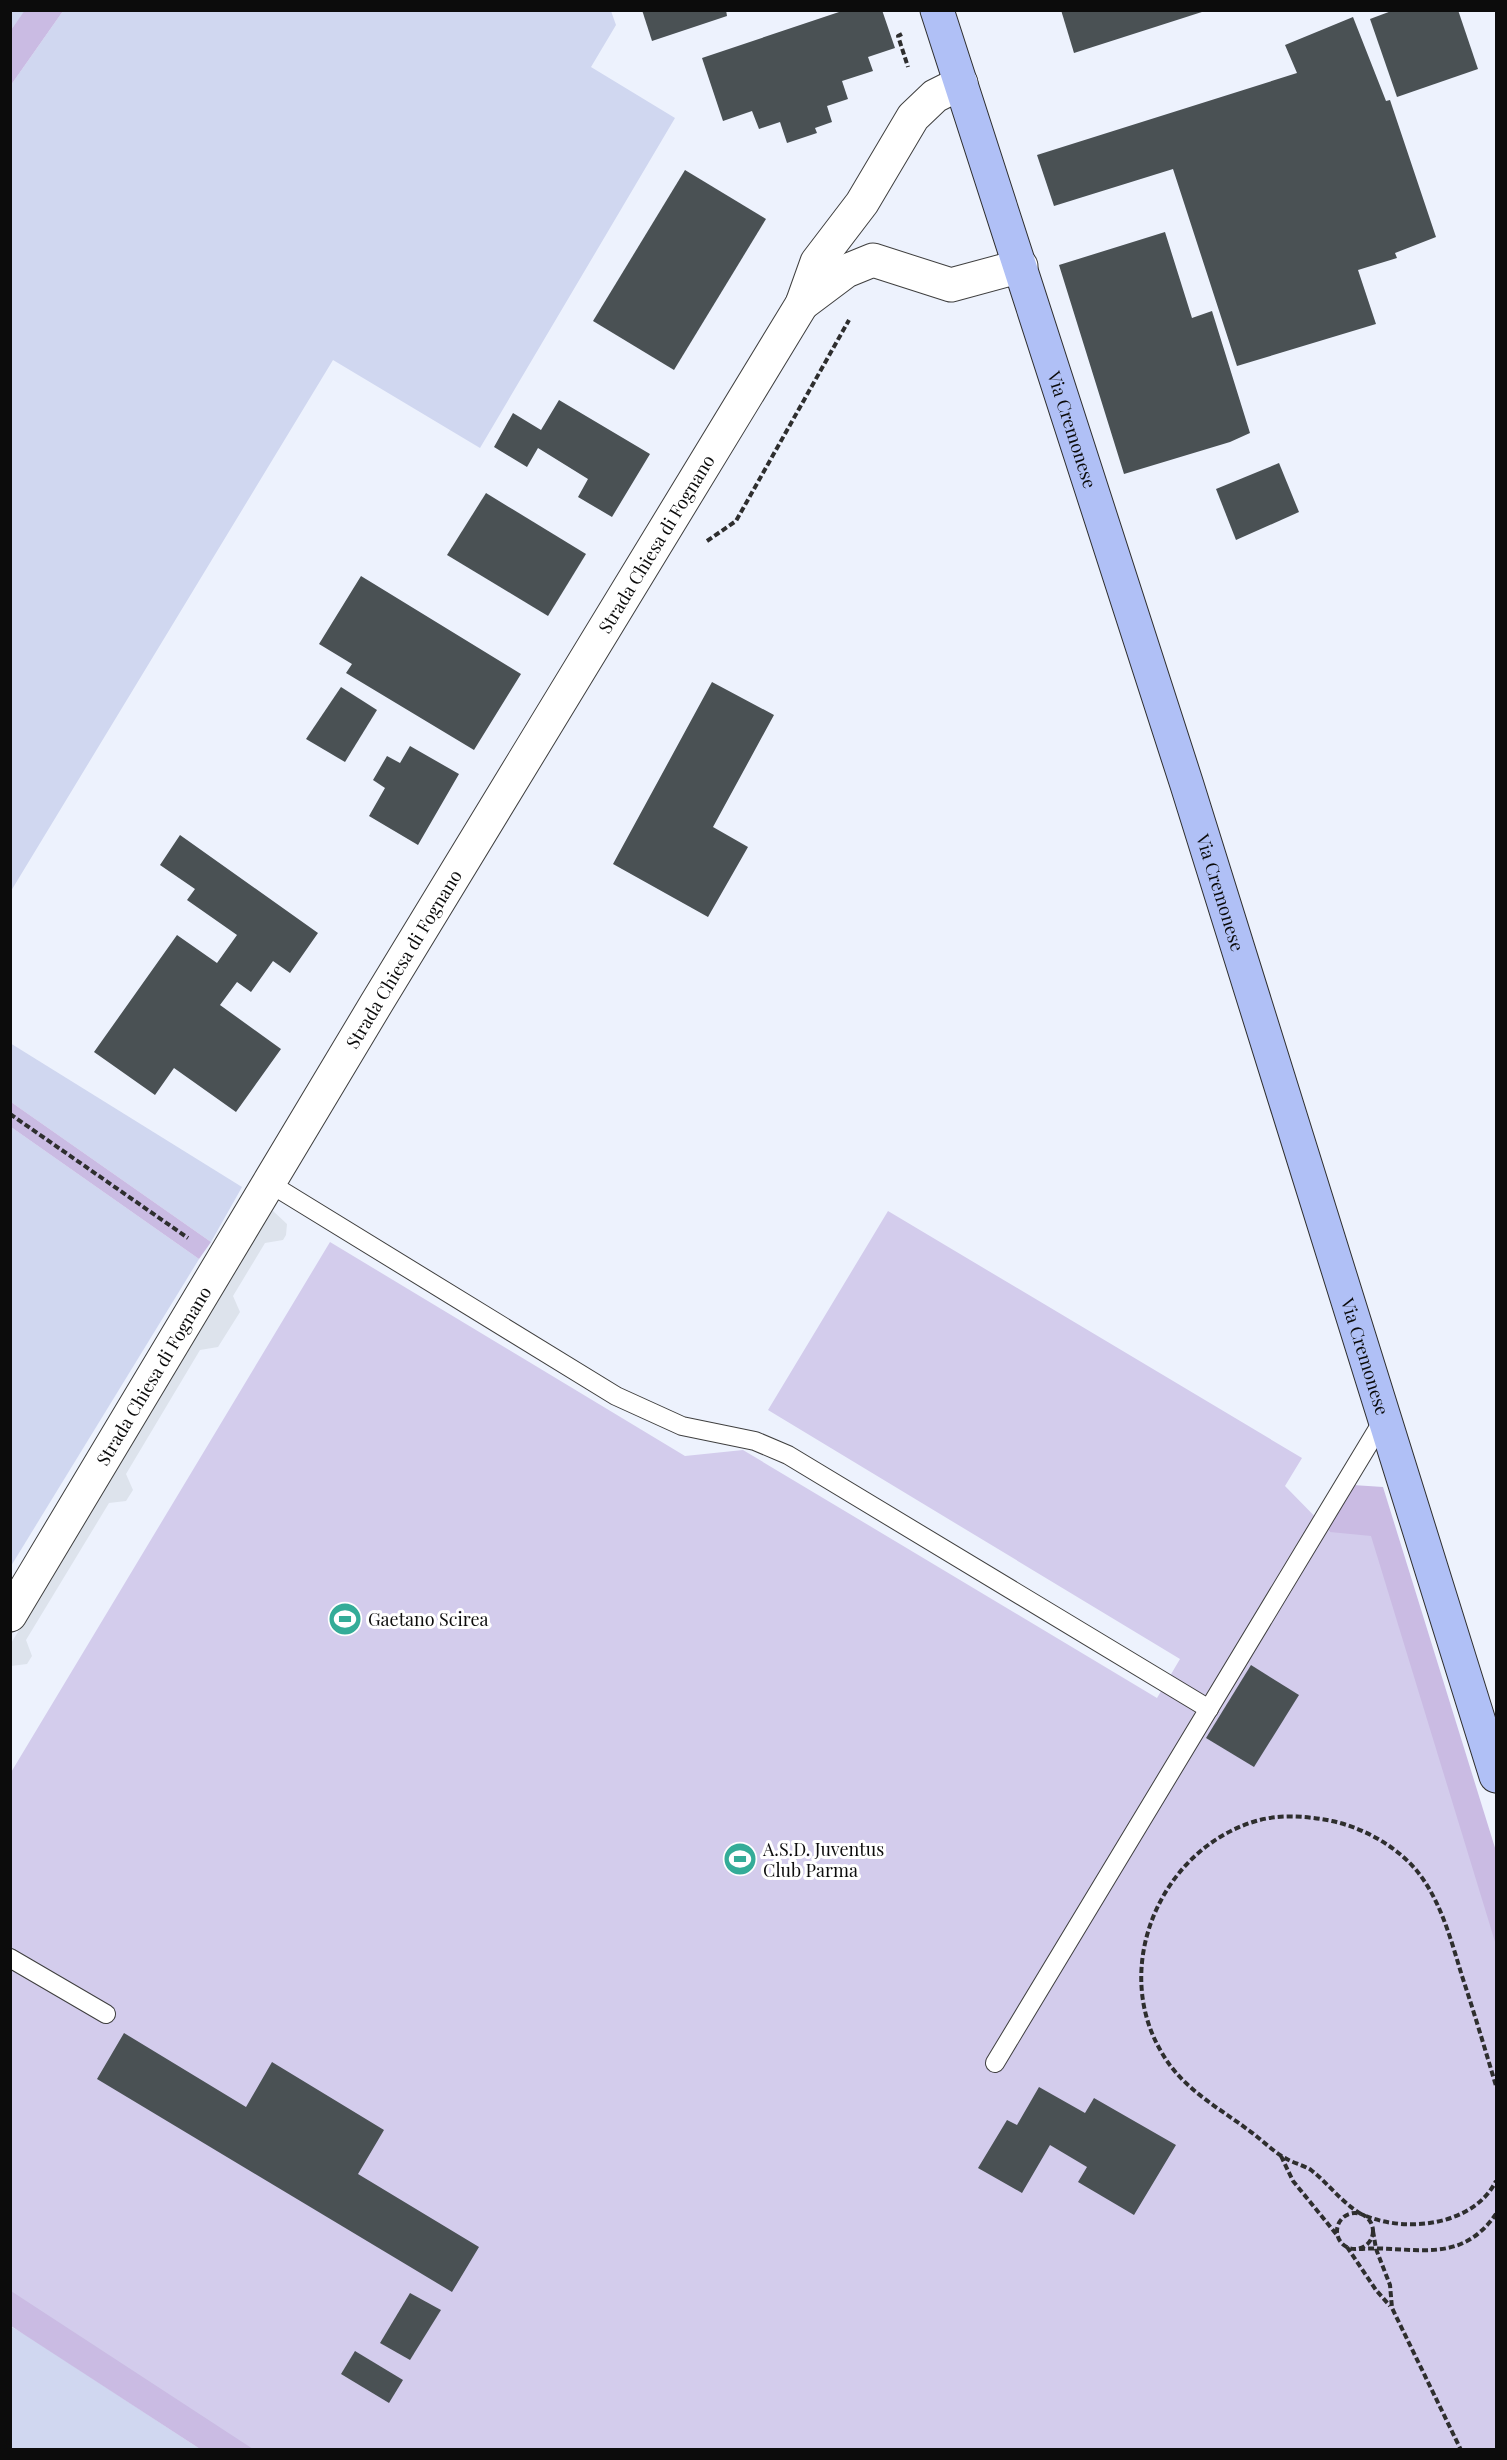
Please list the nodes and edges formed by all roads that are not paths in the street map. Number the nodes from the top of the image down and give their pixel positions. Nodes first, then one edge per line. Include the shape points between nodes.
1 (937, 10) edge
2 (961, 83) junction
3 (862, 202) junction
4 (873, 260) junction
5 (1021, 266) junction
6 (802, 304) junction
7 (269, 1183) junction
8 (1385, 1417) junction
9 (10, 1615) edge
10 (1209, 1709) junction
11 (1497, 1776) edge
12 (10, 1958) edge
13 (106, 2014) dead end
14 (995, 2063) dead end

1 - 2 main road, Via Cremonese
2 - 3 street, Strada Chiesa di Fognano via 920,109
2 - 5 main road, Via Cremonese
3 - 4 street, Strada Chiesa di Fognano via 858,237
3 - 6 street, Strada Chiesa di Fognano via 817,262
4 - 5 street via 951,285
4 - 6 street, Strada Chiesa di Fognano via 846,271
5 - 8 main road, Via Cremonese
6 - 7 street, Strada Chiesa di Fognano
7 - 9 street, Strada Chiesa di Fognano
7 - 10 lane via 616,1396 682,1426 755,1441 788,1455
8 - 10 lane
8 - 11 main road, Via Cremonese
10 - 14 lane
12 - 13 lane

